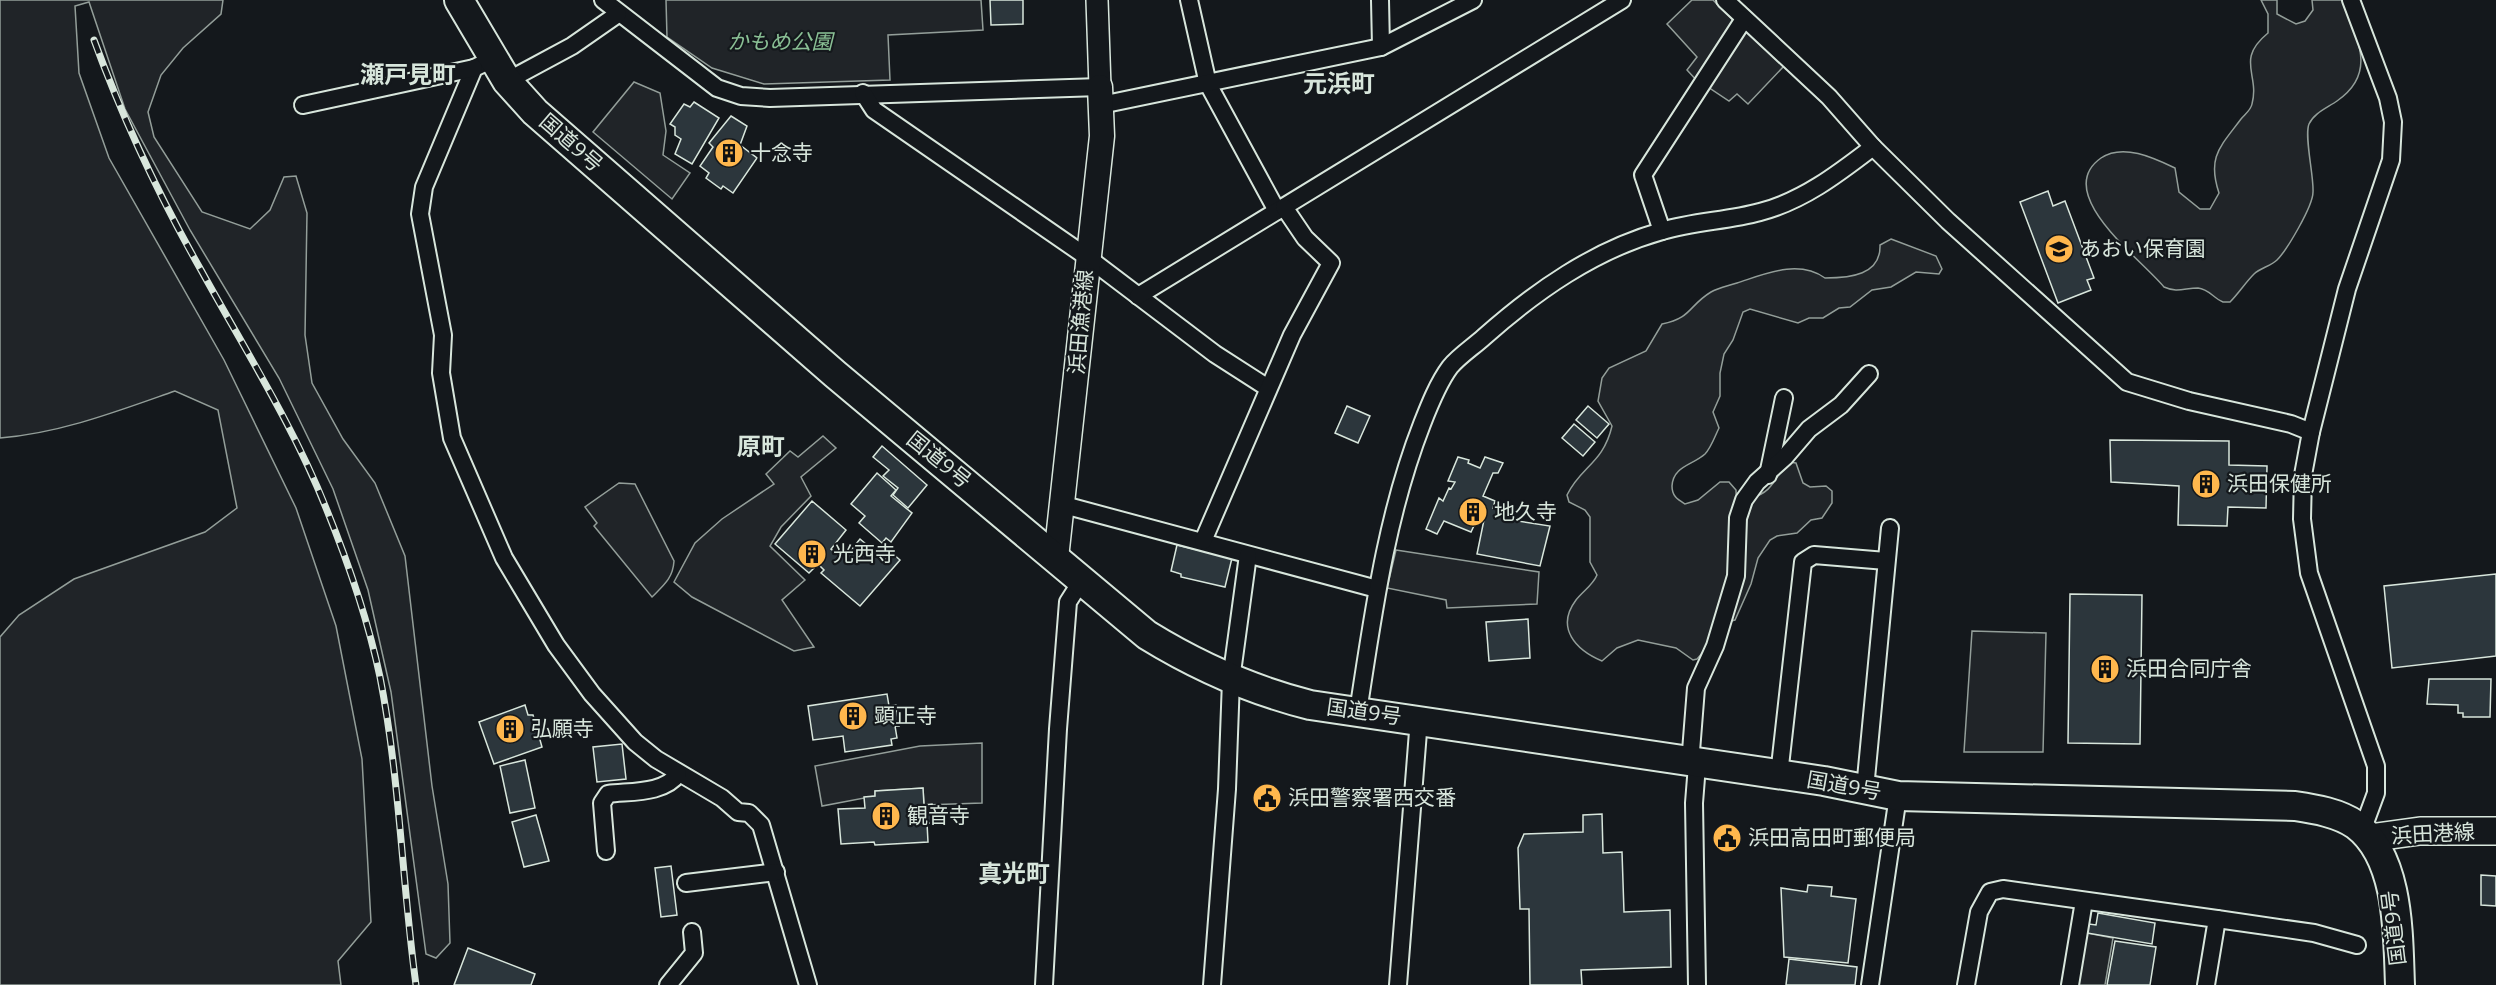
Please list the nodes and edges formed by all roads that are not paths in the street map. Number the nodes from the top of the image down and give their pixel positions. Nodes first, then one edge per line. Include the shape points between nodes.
1 (459, 0) edge
2 (603, 0) edge
3 (1097, 0) edge
4 (1189, 0) edge
5 (1380, 0) edge
6 (1473, 0) edge
7 (1622, 0) edge
8 (1725, 0) edge
9 (2351, 0) edge
10 (618, 14) junction
11 (1744, 19) junction
12 (1381, 47) junction
13 (492, 69) junction
14 (1208, 84) junction
15 (863, 93) junction
16 (1100, 96) junction
17 (303, 105) dead end
18 (1873, 147) junction
19 (1280, 209) junction
20 (1662, 231) junction
21 (1087, 257) junction
22 (1138, 296) junction
23 (1869, 374) dead end
24 (1268, 388) junction
25 (1784, 398) dead end
26 (2311, 432) junction
27 (1768, 475) junction
28 (1064, 505) junction
29 (1890, 528) dead end
30 (1203, 541) junction
31 (1248, 555) junction
32 (1056, 558) junction
33 (1886, 561) junction
34 (1082, 580) junction
35 (1377, 589) junction
36 (1231, 680) junction
37 (1358, 712) junction
38 (1419, 719) junction
39 (1694, 764) junction
40 (678, 774) junction
41 (1779, 775) junction
42 (1865, 789) junction
43 (1898, 796) junction
44 (2496, 831) edge
45 (2366, 835) junction
46 (606, 851) dead end
47 (776, 872) junction
48 (686, 883) dead end
49 (2084, 901) junction
50 (2217, 919) junction
51 (692, 932) dead end
52 (2357, 945) dead end
53 (668, 985) edge
54 (808, 985) edge
55 (1044, 985) edge
56 (1212, 985) edge
57 (1398, 985) edge
58 (1697, 985) edge
59 (1870, 985) edge
60 (1966, 985) edge
61 (2070, 985) edge
62 (2206, 985) edge
63 (2400, 985) edge

1 - 13 highway, 国道9号
2 - 10 street
3 - 16 street
4 - 14 street
5 - 12 street
6 - 12 street
7 - 19 street
8 - 11 street
9 - 26 street via 2388,98 2393,122 2391,160 2347,289
10 - 13 street via 572,46
10 - 15 street via 717,88 741,96
11 - 18 street via 1829,97
11 - 20 street via 1643,175
12 - 14 street
13 - 17 street
13 - 32 highway, 国道9号 via 535,112 809,352
13 - 40 street via 424,187 420,214 443,335 441,373 452,438 504,558 556,645 592,694 635,741
14 - 16 street
14 - 19 street
15 - 16 street
15 - 21 street via 874,110
16 - 21 main road, 浜田漁港線 via 1102,136
18 - 20 street via 1834,177 1780,205 1759,213
18 - 26 street via 1948,221 2127,382
19 - 22 street
19 - 24 street via 1331,263
20 - 35 street via 1611,251 1555,280 1450,367 1410,455
21 - 22 street
21 - 28 main road, 浜田漁港線
22 - 24 street
23 - 27 street via 1841,405 1809,429
24 - 30 street
25 - 27 street
26 - 45 street via 2302,491 2309,573 2376,766 2376,793
27 - 39 street via 1757,482 1738,518 1736,576 1715,646 1696,688
28 - 30 street
28 - 32 main road, 浜田漁港線
29 - 33 street
30 - 31 street
31 - 35 street
31 - 36 street
32 - 34 highway, 国道9号
33 - 41 street via 1814,555 1803,562
33 - 42 street
34 - 36 highway, 国道9号 via 1147,635 1187,660
34 - 55 street via 1068,602
35 - 37 street
36 - 37 highway, 国道9号 via 1310,705
36 - 56 street
37 - 38 highway, 国道9号
38 - 39 highway, 国道9号
38 - 57 street
39 - 41 highway, 国道9号
39 - 58 street
40 - 46 street via 673,782 654,789 608,794 602,803
40 - 47 street via 722,798 738,812 749,813 761,825
41 - 42 highway, 国道9号
42 - 43 highway, 国道9号
43 - 45 highway, 国道9号 via 2295,806 2339,817
43 - 59 street
44 - 45 main road, 浜田港線
45 - 63 highway, 国道9号 via 2386,869 2396,909
47 - 48 street
47 - 54 street
49 - 50 street
49 - 60 street via 2003,889 1990,892 1979,912
49 - 61 street
50 - 52 street via 2314,933
50 - 62 street
51 - 53 street via 694,953

